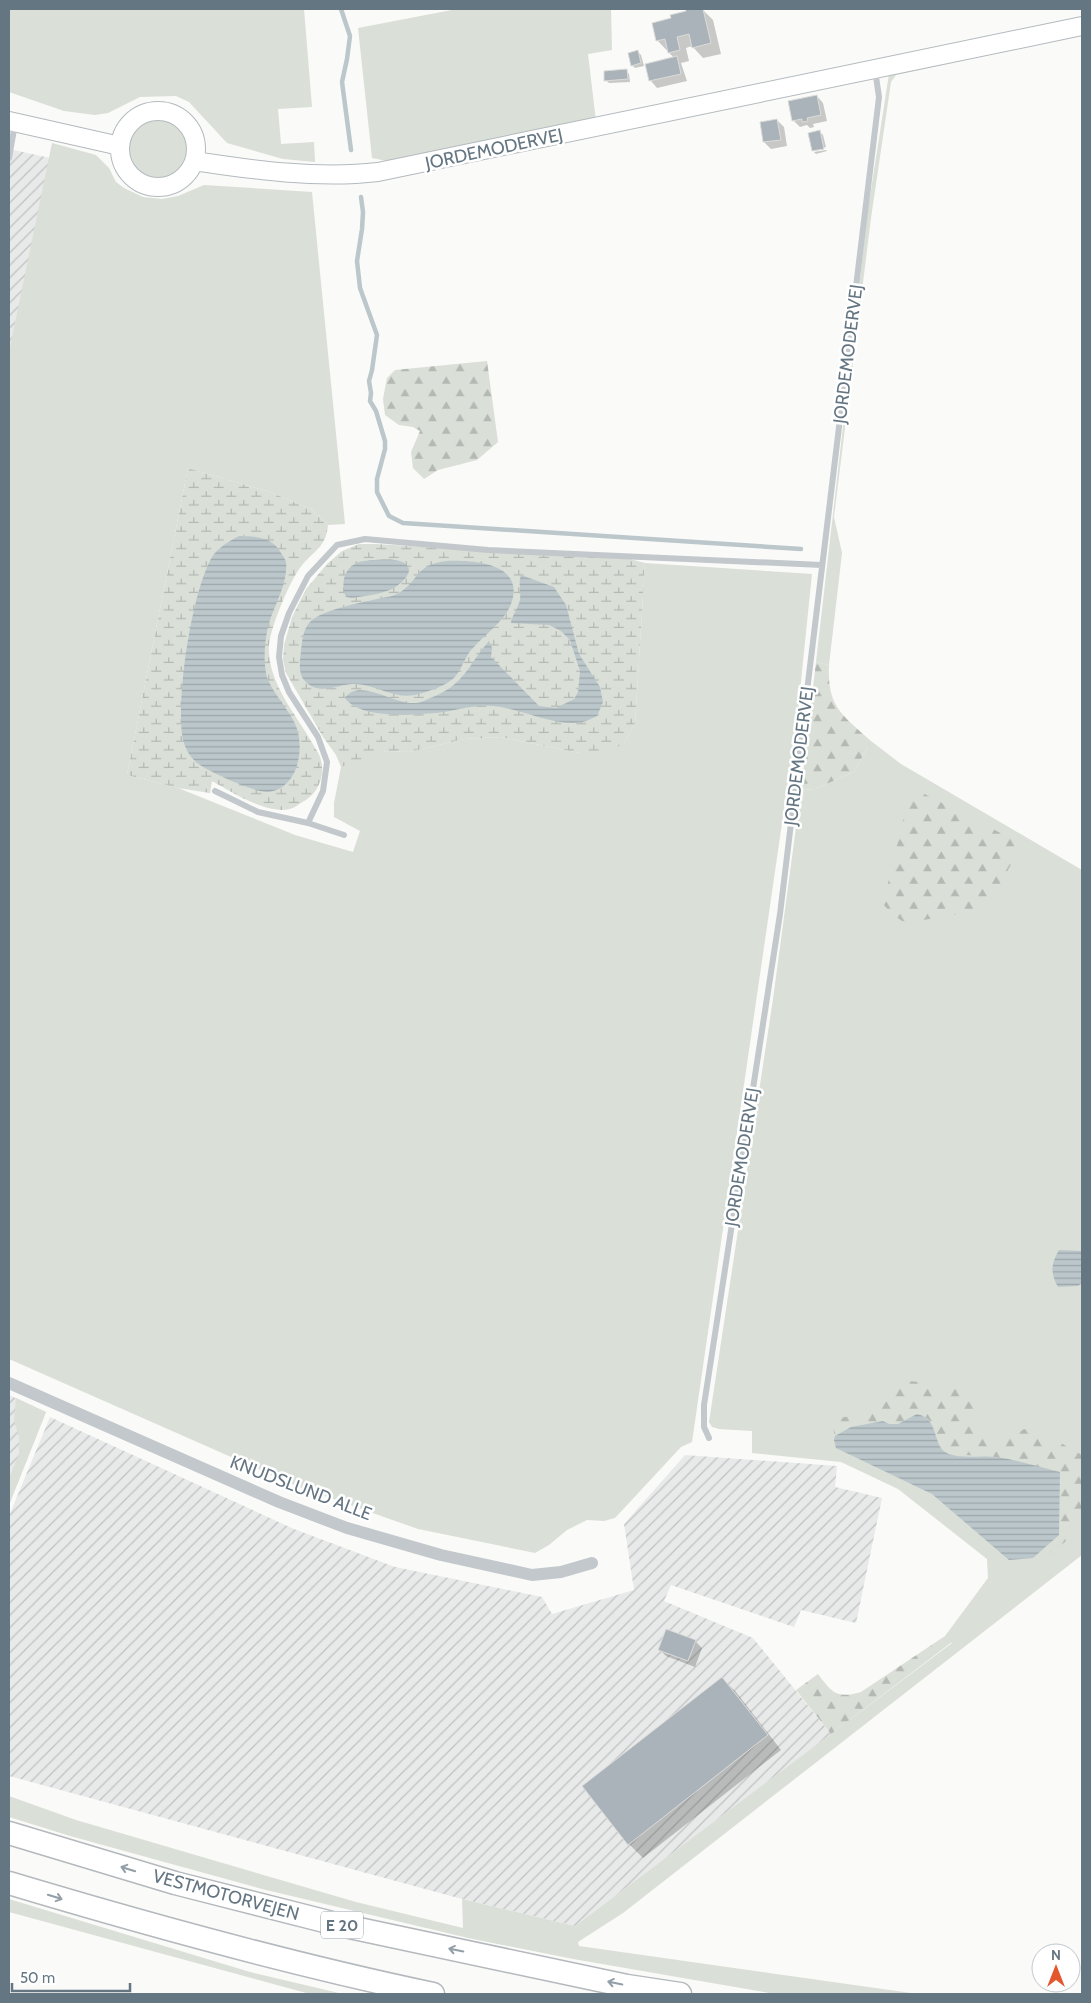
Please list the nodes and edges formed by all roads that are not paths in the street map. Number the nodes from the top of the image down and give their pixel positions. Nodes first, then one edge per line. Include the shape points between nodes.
1 (1082, 26) edge
2 (875, 70) junction
3 (12, 122) edge
4 (121, 141) junction
5 (195, 155) junction
6 (9, 158) edge
7 (822, 565) junction
8 (215, 791) dead end
9 (308, 823) junction
10 (344, 835) dead end
11 (9, 1383) edge
12 (709, 1438) dead end
13 (592, 1563) dead end
14 (9, 1833) edge
15 (9, 1883) edge
16 (146, 1924) junction
17 (367, 1994) edge
18 (433, 1994) edge
19 (680, 1994) edge

1 - 2 street, JORDEMODERVEJ
2 - 5 street, JORDEMODERVEJ via 394,170 338,176
2 - 7 lane, JORDEMODERVEJ via 879,97
3 - 4 street
3 - 6 lane
4 - 5 street via 136,118 146,113 163,112 174,115 188,126 193,135
4 - 5 street via 121,157 128,171 150,186 176,182 188,172
7 - 9 lane via 488,550 365,539 337,546 308,576 281,636 279,657 282,675 318,737 327,762 323,791
7 - 12 lane, JORDEMODERVEJ via 780,914 704,1406 704,1426
8 - 9 lane via 258,812
9 - 10 lane
11 - 13 street, KNUDSLUND ALLE via 279,1502 347,1528 440,1555 532,1575 561,1572
19 -> 14 highway, VESTMOTORVEJEN / E 20 via 627,1986 340,1925 175,1883
15 -> 16 highway
16 - 17 highway via 220,1958
16 - 18 highway

